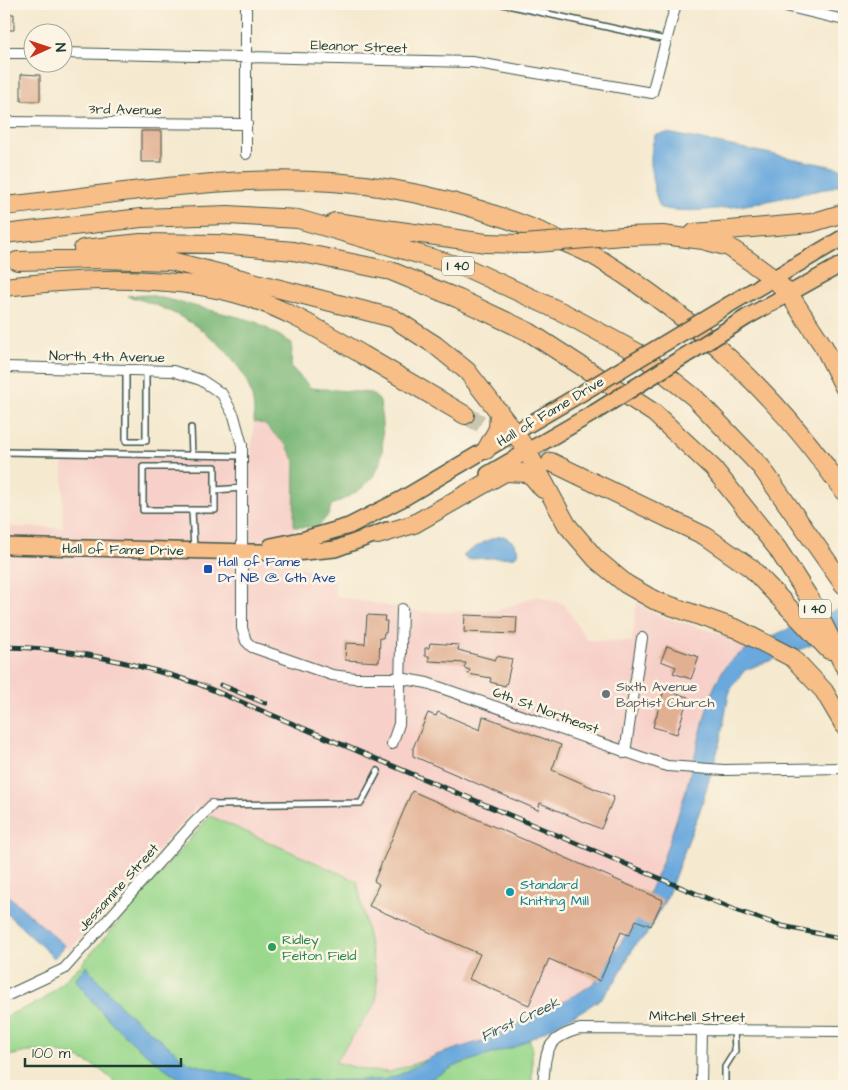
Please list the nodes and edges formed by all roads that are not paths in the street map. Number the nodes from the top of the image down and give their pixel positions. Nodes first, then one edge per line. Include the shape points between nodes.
1 (246, 4) edge
2 (503, 4) edge
3 (676, 4) edge
4 (777, 4) edge
5 (844, 20) edge
6 (666, 40) junction
7 (4, 53) edge
8 (22, 53) edge
9 (72, 54) edge
10 (245, 56) junction
11 (4, 122) edge
12 (246, 124) junction
13 (246, 154) dead end
14 (4, 206) edge
15 (844, 213) edge
16 (298, 219) junction
17 (4, 234) edge
18 (663, 234) junction
19 (844, 237) edge
20 (10, 262) edge
21 (844, 264) edge
22 (774, 279) junction
23 (4, 287) edge
24 (789, 294) junction
25 (4, 367) edge
26 (126, 370) junction
27 (146, 371) junction
28 (844, 387) edge
29 (499, 411) junction
30 (465, 415) tunnel mouth
31 (191, 428) dead end
32 (515, 432) junction
33 (146, 441) junction
34 (486, 450) junction
35 (527, 451) junction
36 (4, 452) edge
37 (146, 454) junction
38 (192, 455) junction
39 (242, 456) junction
40 (551, 462) tunnel mouth
41 (242, 488) junction
42 (215, 490) junction
43 (844, 492) edge
44 (192, 510) junction
45 (561, 514) junction
46 (378, 535) junction
47 (4, 546) edge
48 (194, 550) junction
49 (242, 552) junction
50 (844, 585) edge
51 (402, 609) dead end
52 (642, 638) dead end
53 (246, 641) joint
54 (844, 666) edge
55 (844, 672) edge
56 (400, 678) junction
57 (844, 726) edge
58 (392, 744) dead end
59 (625, 753) junction
60 (844, 768) edge
61 (378, 771) dead end
62 (212, 806) joint
63 (4, 997) edge
64 (702, 1029) junction
65 (734, 1030) junction
66 (844, 1031) edge
67 (543, 1086) edge
68 (701, 1086) edge
69 (725, 1086) edge

1 - 10 street
2 - 6 lane
3 - 6 street
4 - 5 street
6 - 10 street, Eleanor Street via 652,93 472,62
7 - 8 street
9 - 10 street, Eleanor Street
10 - 12 street
11 - 12 street, 3rd Avenue
12 - 13 street
14 - 43 highway via 208,183 330,182 371,186 458,204 535,228 600,259 680,316 740,369 796,428
15 - 18 highway via 811,223
16 - 17 highway, I 40 via 228,215 142,218
16 - 18 highway, bridge via 363,224 486,243 524,244
16 - 50 highway, I 40 via 469,269 564,313 640,354 695,398 761,467
18 - 22 highway via 729,247
19 - 22 main road, Hall of Fame Drive
20 - 29 highway via 171,261 393,318 435,345 467,371
20 - 54 highway, I 40 via 57,252 140,243 220,244 293,251 391,271 529,332 654,413 713,468 781,554 815,607
21 - 24 main road, Hall of Fame Drive
22 - 24 highway
22 - 32 main road, Hall of Fame Drive, bridge
23 - 30 highway via 80,279 145,279 234,293 323,331
24 - 28 highway via 824,347
24 - 35 main road, Hall of Fame Drive, bridge
25 - 26 street, North 4th Avenue
26 - 27 street, North 4th Avenue
26 - 33 lane via 126,442
27 - 33 lane
27 - 39 street, North 4th Avenue via 173,371 201,380 222,394 234,416
29 - 32 highway
29 - 34 highway via 498,429
31 - 38 lane
32 - 34 main road, Hall of Fame Drive
32 - 35 highway
33 - 37 lane
34 - 49 main road, Hall of Fame Drive via 349,526
35 - 45 highway
35 - 46 main road, Hall of Fame Drive
36 - 37 lane
37 - 38 lane
38 - 39 lane
39 - 41 street, North 4th Avenue
40 - 55 highway via 705,536 751,568 822,640
41 - 42 lane
41 - 49 street, North 4th Avenue
42 - 44 lane via 215,510
42 - 44 lane via 215,467 143,467 143,510
44 - 48 lane
45 - 46 highway via 532,476 511,471 414,524
45 - 57 highway via 596,559 626,584 654,600 737,629 793,658 824,691
46 - 49 main road, Hall of Fame Drive via 335,549
47 - 48 main road, Hall of Fame Drive
48 - 49 main road, Hall of Fame Drive
49 - 53 street, North 4th Avenue via 242,628
51 - 56 street
52 - 59 street
53 - 56 street, 6th St Northeast via 252,647 332,675
56 - 58 street via 399,724
56 - 59 street, 6th St Northeast via 427,683
59 - 60 street, 6th St Northeast via 667,766 724,770
61 - 62 lane, Jessamine Street via 361,803
62 - 63 street, Jessamine Street via 64,969
64 - 65 street, Mitchell Street
64 - 67 street, Mitchell Street via 580,1028 564,1033 546,1050
64 - 68 street
65 - 66 street, Mitchell Street
65 - 69 lane via 735,1051 726,1067

